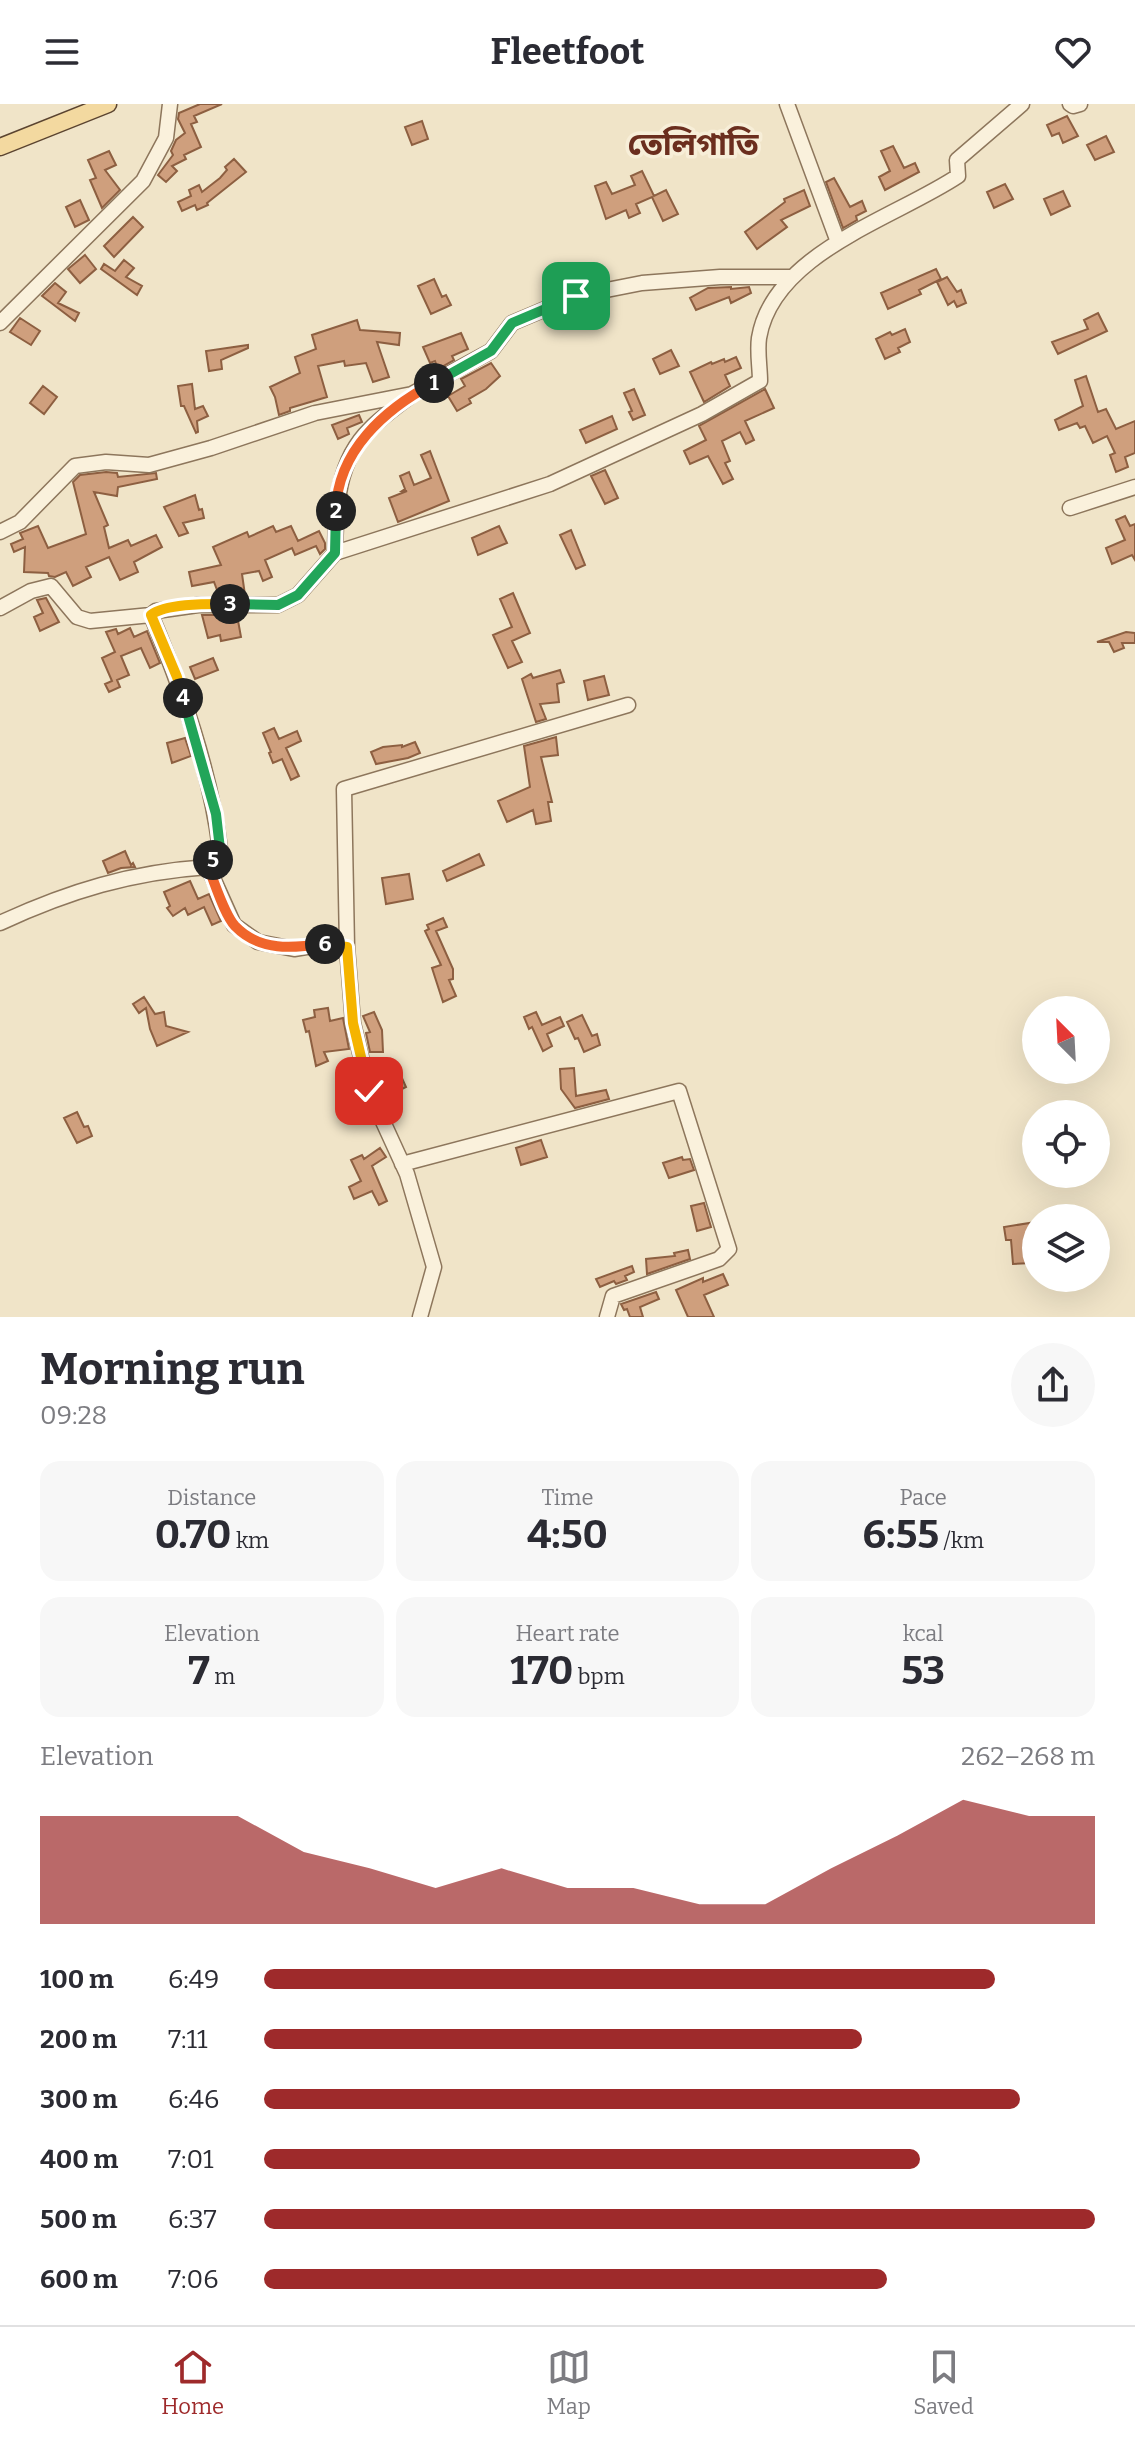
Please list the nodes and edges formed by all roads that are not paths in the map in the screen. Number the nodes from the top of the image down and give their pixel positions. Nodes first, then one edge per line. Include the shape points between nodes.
1 (108, 104) edge
2 (170, 104) edge
3 (787, 104) edge
4 (1022, 104) edge
5 (1070, 104) edge
6 (1080, 104) edge
7 (0, 147) edge
8 (838, 242) junction
9 (791, 277) junction
10 (0, 323) edge
11 (412, 394) junction
12 (1135, 487) edge
13 (1070, 508) dead end
14 (0, 532) edge
15 (335, 553) junction
16 (0, 608) edge
17 (151, 615) junction
18 (628, 705) dead end
19 (208, 867) junction
20 (0, 923) edge
21 (347, 947) junction
22 (402, 1164) junction
23 (420, 1317) edge
24 (607, 1317) edge

1 - 7 main road
2 - 10 street via 166,138 143,181
3 - 8 street
4 - 8 street via 957,160 958,176
5 - 6 street
8 - 9 street
9 - 11 street via 642,283 576,296 512,323 491,351
9 - 15 street via 771,306 759,338 760,381 702,414 550,484
11 - 14 street via 315,413 149,465 75,466 20,522
11 - 15 street via 368,431 345,466 336,504
12 - 13 street
15 - 17 street via 298,595 278,605 198,605
16 - 17 street via 51,586 77,617 90,621
17 - 19 street via 177,677 216,814 220,849
18 - 21 street via 344,789
19 - 20 street via 98,884
19 - 21 street via 234,925 258,942 294,949
21 - 22 street via 353,1023 369,1091
22 - 23 street via 434,1267
22 - 24 street via 679,1091 729,1249 719,1259 613,1296

